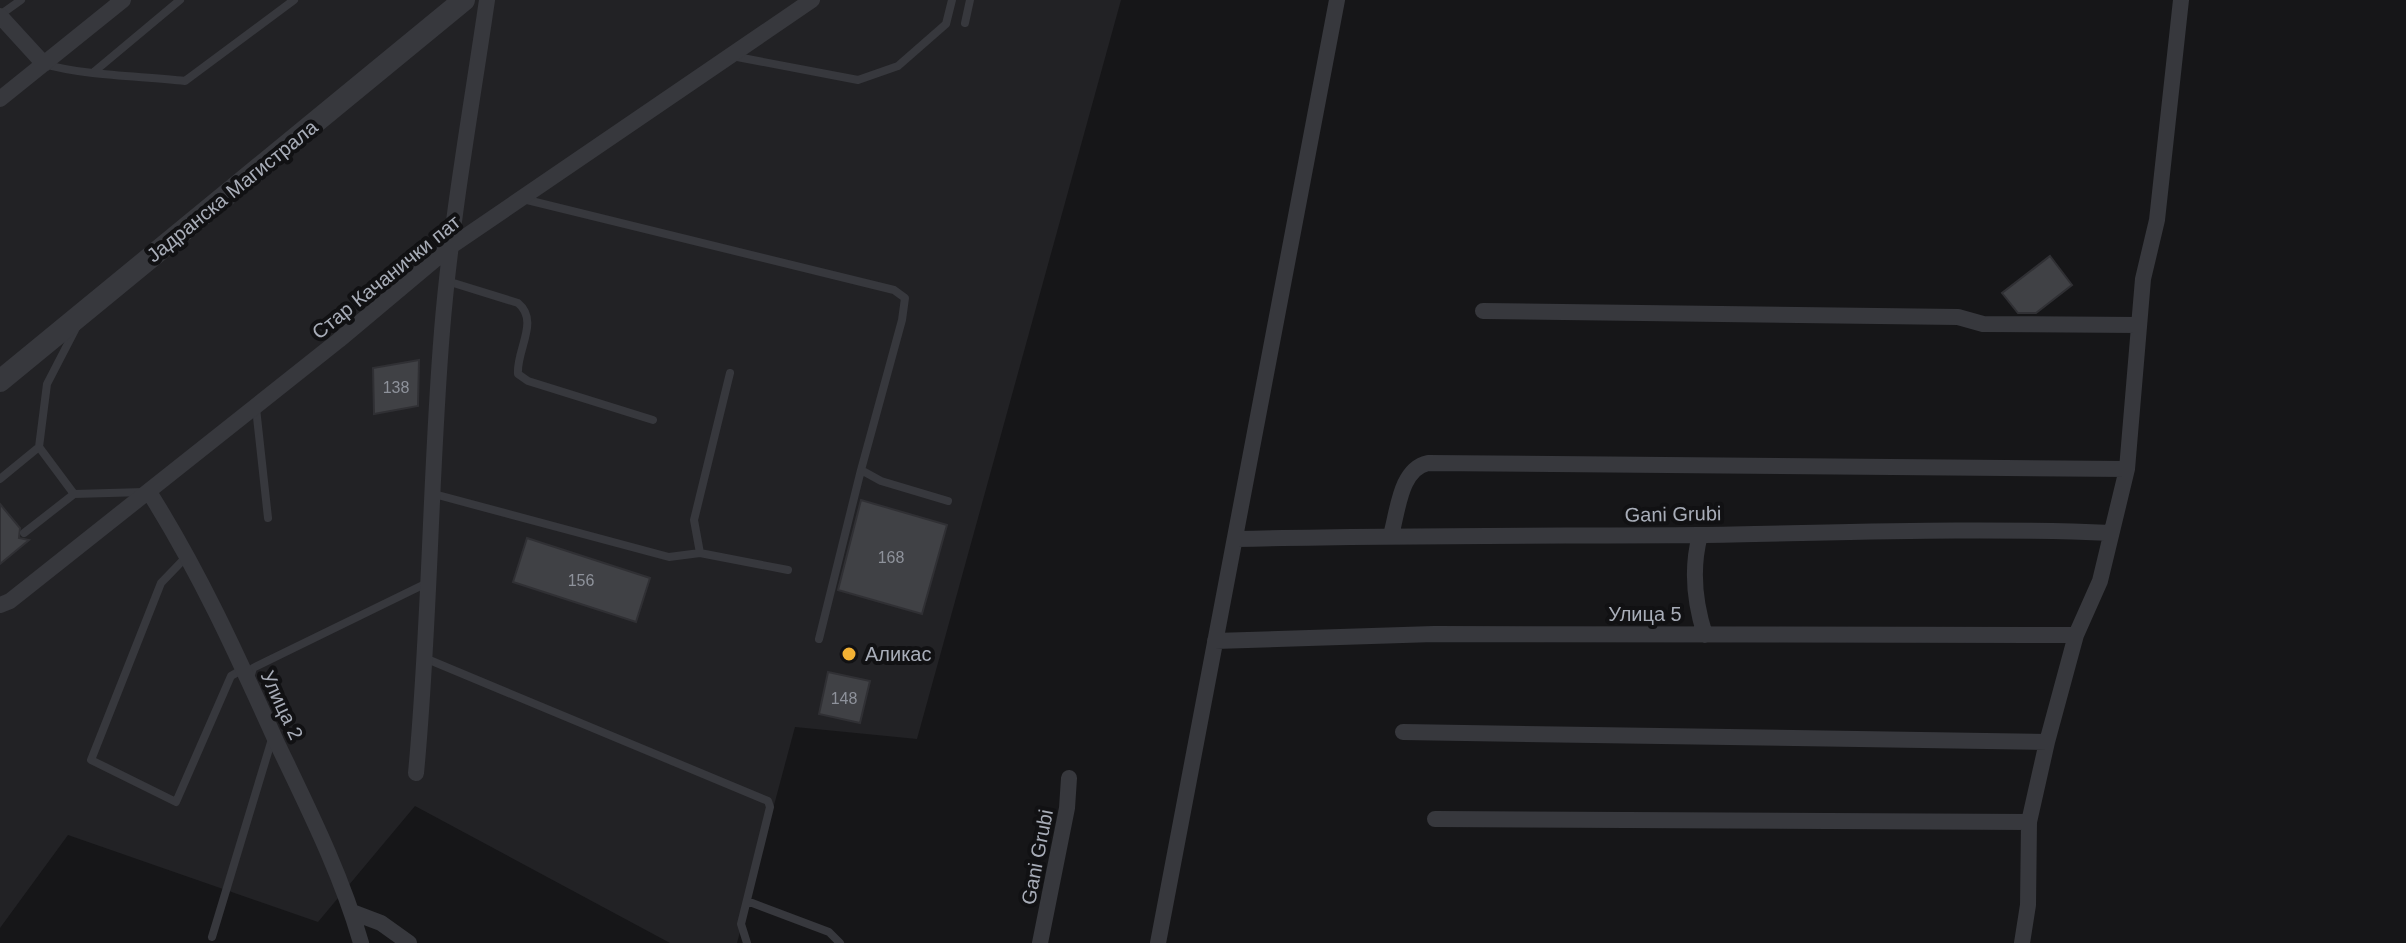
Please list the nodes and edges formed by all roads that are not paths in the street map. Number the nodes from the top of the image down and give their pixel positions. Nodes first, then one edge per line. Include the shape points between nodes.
1 (21, 0) edge
2 (123, 0) edge
3 (180, 0) edge
4 (294, 0) edge
5 (464, 0) edge
6 (487, 0) edge
7 (812, 0) edge
8 (952, 0) edge
9 (970, 0) edge
10 (1337, 0) edge
11 (2181, 0) edge
12 (965, 23) dead end
13 (2, 24) edge
14 (731, 55) junction
15 (44, 64) junction
16 (95, 71) junction
17 (0, 99) edge
18 (522, 198) junction
19 (450, 247) junction
20 (447, 281) junction
21 (1483, 311) dead end
22 (83, 314) junction
23 (2138, 325) junction
24 (730, 373) dead end
25 (0, 381) edge
26 (256, 405) junction
27 (653, 420) dead end
28 (39, 447) junction
29 (2127, 469) junction
30 (861, 470) junction
31 (0, 479) edge
32 (149, 492) junction
33 (74, 494) junction
34 (434, 494) junction
35 (948, 501) dead end
36 (268, 518) dead end
37 (24, 533) dead end
38 (2111, 533) junction
39 (1391, 535) junction
40 (1700, 535) junction
41 (1236, 539) junction
42 (700, 553) junction
43 (189, 555) junction
44 (788, 570) dead end
45 (430, 582) junction
46 (0, 605) edge
47 (1705, 635) junction
48 (2076, 635) junction
49 (819, 639) dead end
50 (1215, 641) junction
51 (427, 659) junction
52 (246, 675) junction
53 (1403, 732) dead end
54 (273, 734) junction
55 (2047, 742) junction
56 (416, 773) dead end
57 (1069, 778) dead end
58 (1435, 819) dead end
59 (2029, 822) junction
60 (747, 901) junction
61 (352, 912) junction
62 (212, 937) dead end
63 (361, 943) edge
64 (409, 943) edge
65 (747, 943) edge
66 (840, 943) edge
67 (1040, 943) edge
68 (1158, 943) edge
69 (2022, 943) edge

1 - 13 lane
2 - 15 street
3 - 16 lane
4 - 16 lane via 185,81
5 - 22 street, Јадранска Магистрала
6 - 19 street
7 - 14 street, Стар Качанички пат
8 - 14 lane via 946,24 898,66 858,80
9 - 12 lane
10 - 41 street
11 - 23 street via 2157,220
13 - 15 street
14 - 18 street, Стар Качанички пат
15 - 16 lane via 71,72
15 - 17 street
18 - 19 street, Стар Качанички пат
18 - 30 lane via 894,290 905,298
19 - 20 street
19 - 26 street, Стар Качанички пат
20 - 27 lane via 526,310 529,321 517,362 518,374 528,381
20 - 34 street
21 - 23 street via 1958,317 1983,324
22 - 25 street, Јадранска Магистрала
22 - 28 lane via 47,384
23 - 29 street
24 - 42 lane via 694,520
26 - 32 street, Стар Качанички пат
26 - 36 lane
28 - 31 lane
28 - 33 lane
29 - 38 street
29 - 39 street via 1428,463 1408,474
30 - 35 lane
30 - 49 lane
32 - 33 lane
32 - 43 street, Улица 2
32 - 46 street, Стар Качанички пат
33 - 37 lane
34 - 42 lane via 669,557
34 - 45 street
38 - 40 street, Gani Grubi via 1868,529
38 - 48 street via 2100,581
39 - 40 street, Gani Grubi
39 - 41 street, Gani Grubi
40 - 47 street via 1695,586
41 - 50 street
42 - 44 lane
43 - 52 street, Улица 2
43 - 52 lane via 161,583 91,760 176,802 231,676
45 - 51 street
45 - 52 lane
47 - 48 street, Улица 5
47 - 50 street, Улица 5 via 1434,634
48 - 55 street
50 - 68 street
51 - 56 street
51 - 60 lane via 647,754 762,797 770,807
52 - 54 street, Улица 2
53 - 55 street
54 - 61 street, Улица 2
54 - 62 lane
55 - 59 street
57 - 67 street, Gani Grubi
58 - 59 street
59 - 69 street
60 - 65 lane via 741,924
60 - 66 lane via 829,932
61 - 63 street, Улица 2
61 - 64 street via 381,923

